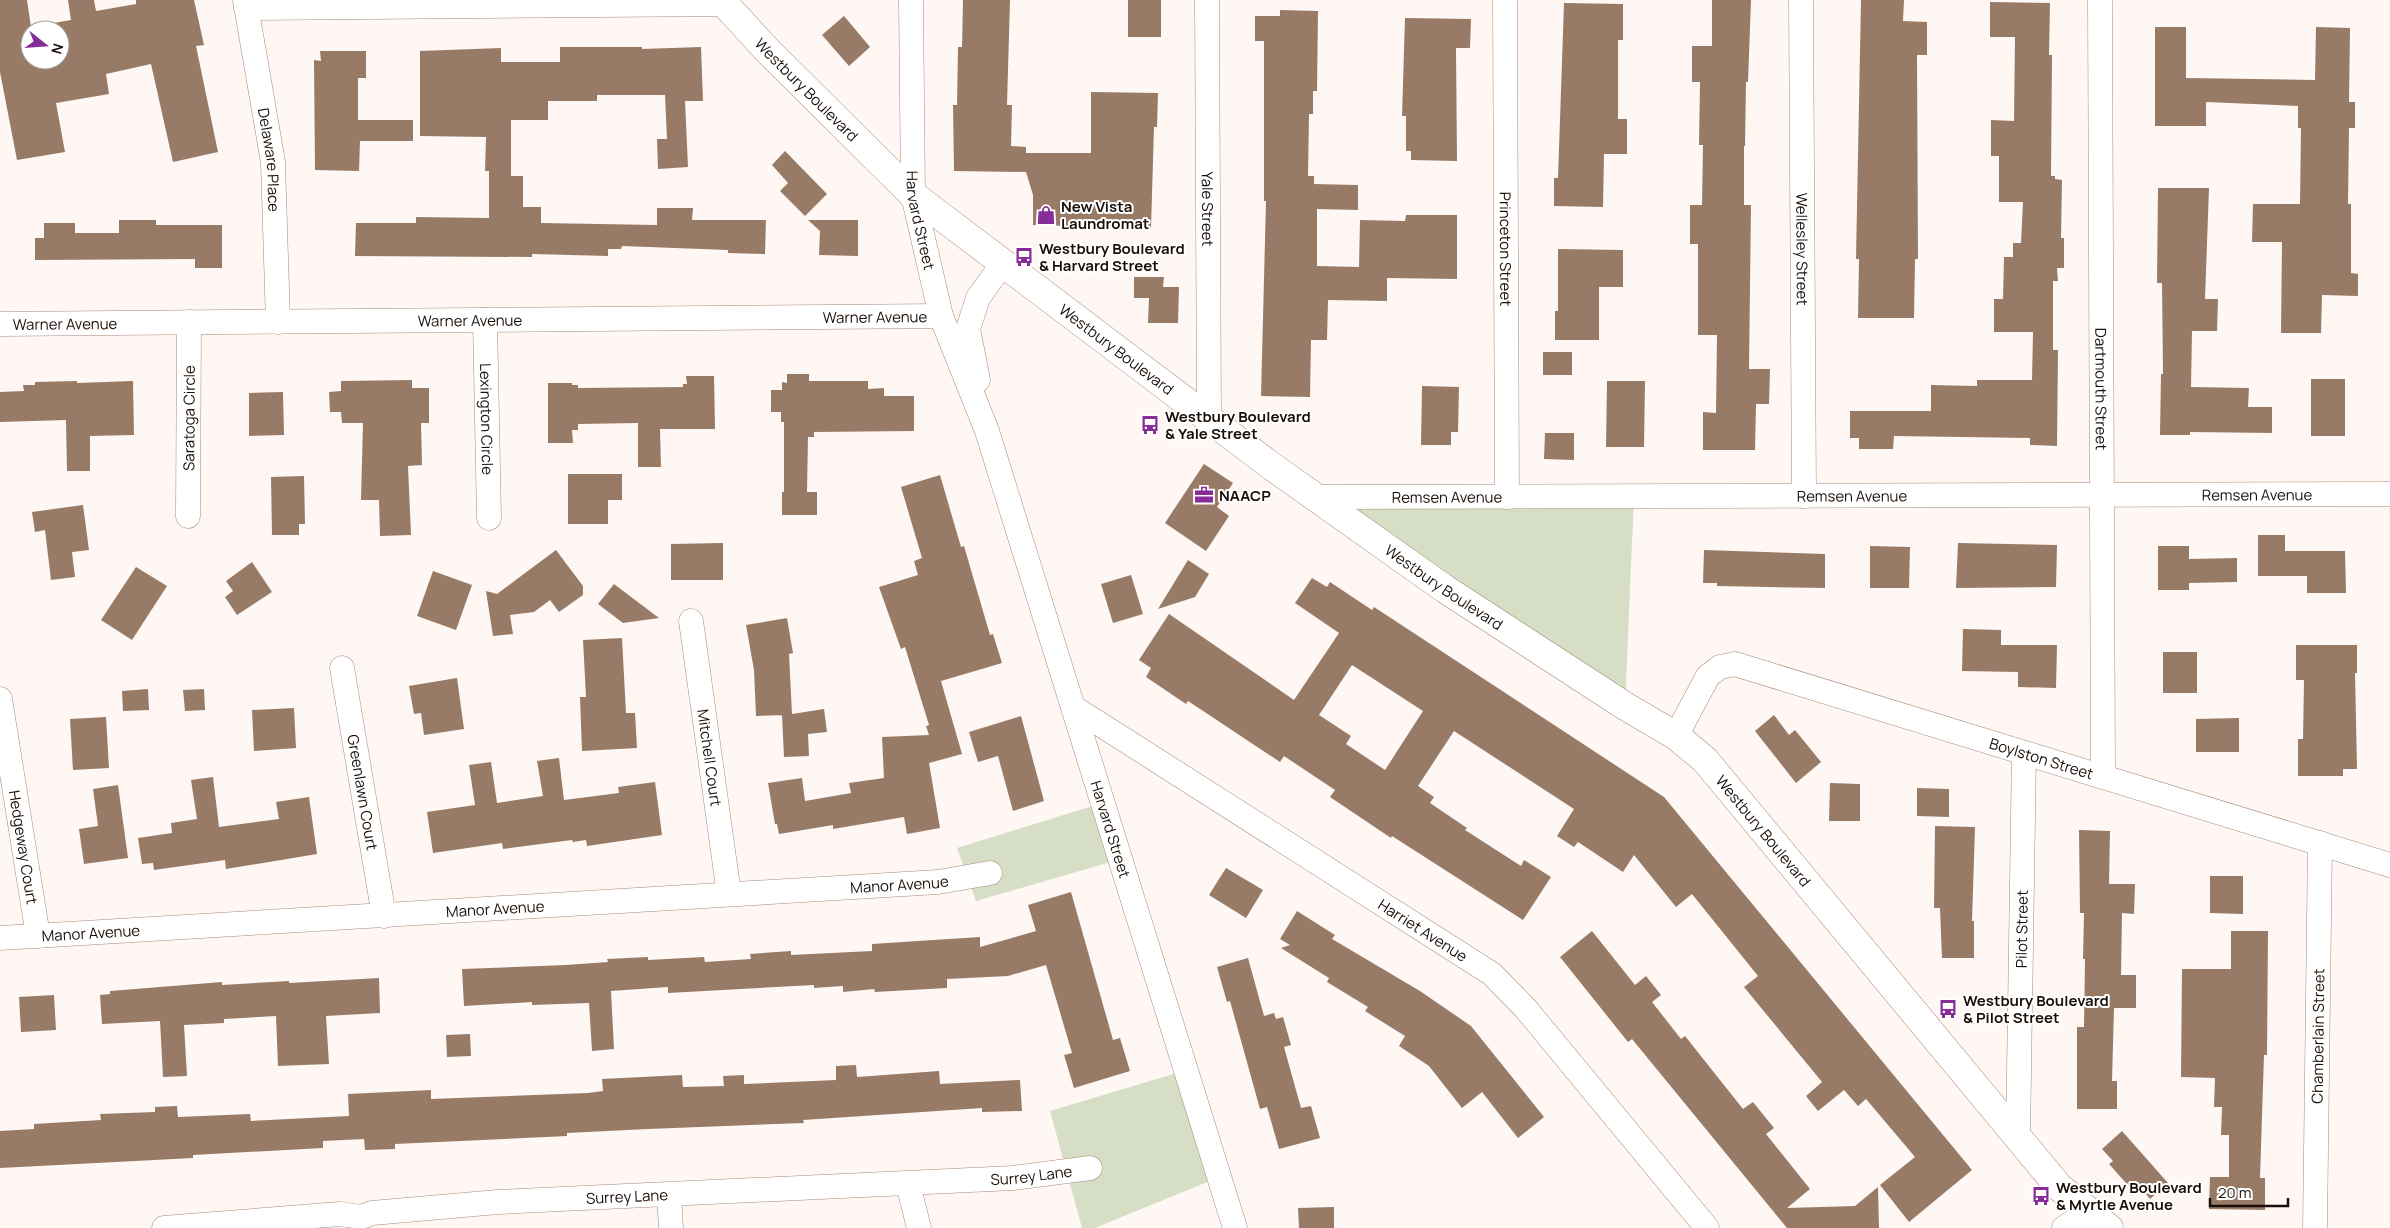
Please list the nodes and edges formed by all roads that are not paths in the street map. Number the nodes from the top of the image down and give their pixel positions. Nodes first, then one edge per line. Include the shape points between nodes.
1 (911, 0) edge
2 (1207, 0) edge
3 (1504, 0) edge
4 (1801, 0) edge
5 (2100, 0) edge
6 (723, 2) edge
7 (245, 4) edge
8 (913, 195) junction
9 (1003, 263) junction
10 (941, 316) junction
11 (485, 320) junction
12 (190, 322) junction
13 (278, 322) junction
14 (0, 324) edge
15 (1209, 417) junction
16 (987, 431) junction
17 (2390, 494) edge
18 (2102, 495) junction
19 (1804, 496) junction
20 (1316, 497) junction
21 (1507, 497) junction
22 (188, 516) dead end
23 (490, 518) dead end
24 (691, 621) dead end
25 (342, 668) dead end
26 (0, 699) edge
27 (1073, 707) junction
28 (1676, 736) junction
29 (2024, 753) junction
30 (2104, 778) junction
31 (2320, 843) junction
32 (2390, 865) edge
33 (990, 873) dead end
34 (729, 894) junction
35 (384, 916) junction
36 (38, 936) junction
37 (0, 938) edge
38 (2018, 1137) junction
39 (1090, 1168) dead end
40 (908, 1184) junction
41 (669, 1194) junction
42 (2089, 1211) junction
43 (372, 1220) edge
44 (164, 1228) edge
45 (671, 1228) edge
46 (919, 1228) edge
47 (1235, 1228) edge
48 (1707, 1228) edge
49 (2064, 1228) edge
50 (2110, 1228) edge
51 (2315, 1228) edge

1 - 8 street, Harvard Street
2 - 15 street, Yale Street
3 - 21 street, Princeton Street
4 - 19 street, Wellesley Street
5 - 18 street, Dartmouth Street
6 - 7 street
6 - 8 street, Westbury Boulevard
7 - 13 street, Delaware Place via 273,162
8 - 9 street, Westbury Boulevard
8 - 10 street, Harvard Street
9 - 15 street, Westbury Boulevard
9 - 16 street, Harvard Street via 978,298 968,329
10 - 11 street, Warner Avenue
10 - 16 street, Harvard Street
11 - 13 street, Warner Avenue
11 - 23 street, Lexington Circle
12 - 13 street, Warner Avenue
12 - 14 street, Warner Avenue
12 - 22 street, Saratoga Circle
15 - 20 street, Westbury Boulevard
16 - 27 street, Harvard Street
17 - 18 street, Remsen Avenue
18 - 19 street, Remsen Avenue
18 - 30 street, Dartmouth Street
19 - 21 street, Remsen Avenue
20 - 21 street, Remsen Avenue
20 - 28 street, Westbury Boulevard via 1445,589
24 - 34 street, Mitchell Court
25 - 35 street, Greenlawn Court
26 - 36 street, Hedgeway Court
27 - 47 street, Harvard Street
27 - 48 street, Harriet Avenue via 1492,974 1526,1009
28 - 29 street, Boylston Street via 1708,676 1720,667 1735,664
28 - 38 street, Westbury Boulevard via 1705,760
29 - 30 street, Boylston Street
29 - 38 street, Pilot Street
30 - 31 street, Boylston Street
31 - 32 street, Boylston Street
31 - 51 street, Chamberlain Street
33 - 34 street, Manor Avenue via 938,882
34 - 35 street, Manor Avenue
35 - 36 street, Manor Avenue
36 - 37 street, Manor Avenue
38 - 42 street, Westbury Boulevard via 2059,1187
39 - 40 street, Surrey Lane via 1013,1178
40 - 41 street, Surrey Lane
40 - 46 street
41 - 43 street, Surrey Lane via 498,1202
41 - 45 street
42 - 49 street
42 - 50 street, Westbury Boulevard
43 - 44 street, Surrey Lane via 340,1214

